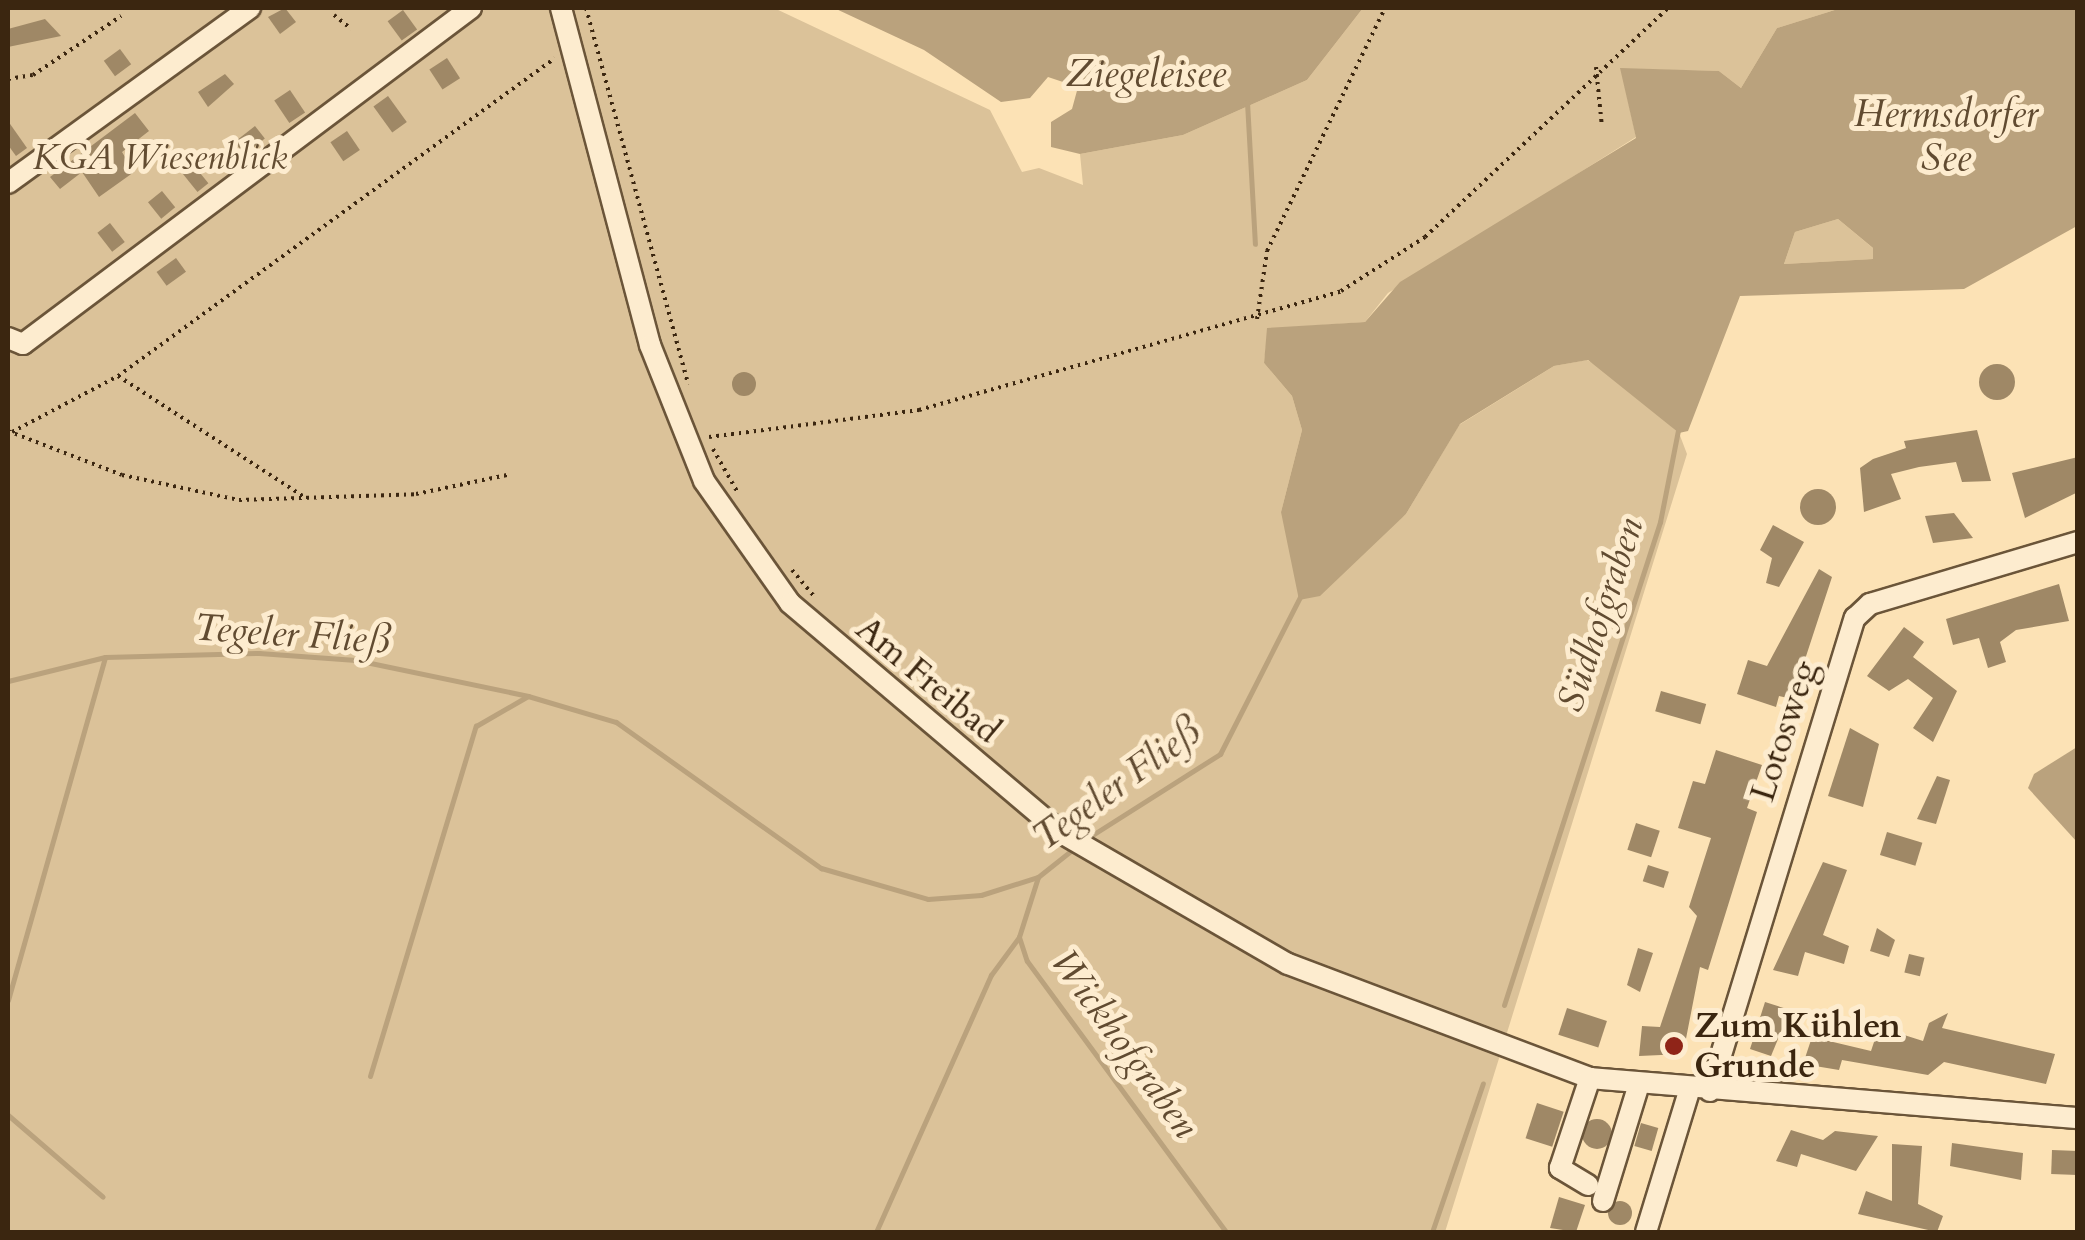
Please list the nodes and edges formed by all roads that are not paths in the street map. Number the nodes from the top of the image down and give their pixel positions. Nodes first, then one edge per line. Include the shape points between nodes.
1 (250, 8) edge
2 (471, 8) edge
3 (560, 8) edge
4 (8, 183) edge
5 (8, 338) edge
6 (2078, 542) edge
7 (1597, 1080) junction
8 (1638, 1087) junction
9 (1699, 1091) junction
10 (2078, 1118) edge
11 (1646, 1232) edge

1 - 4 street
2 - 5 street via 388,78 22,344
3 - 7 street, Am Freibad via 650,345 704,481 790,603 1060,832 1222,932 1361,998
6 - 9 street, Lotosweg via 1870,604 1855,618
7 - 8 street, Am Freibad
7 - 8 street via 1560,1168 1596,1193
8 - 9 street, Am Freibad
9 - 10 street, Am Freibad
9 - 11 street, Lotosweg

